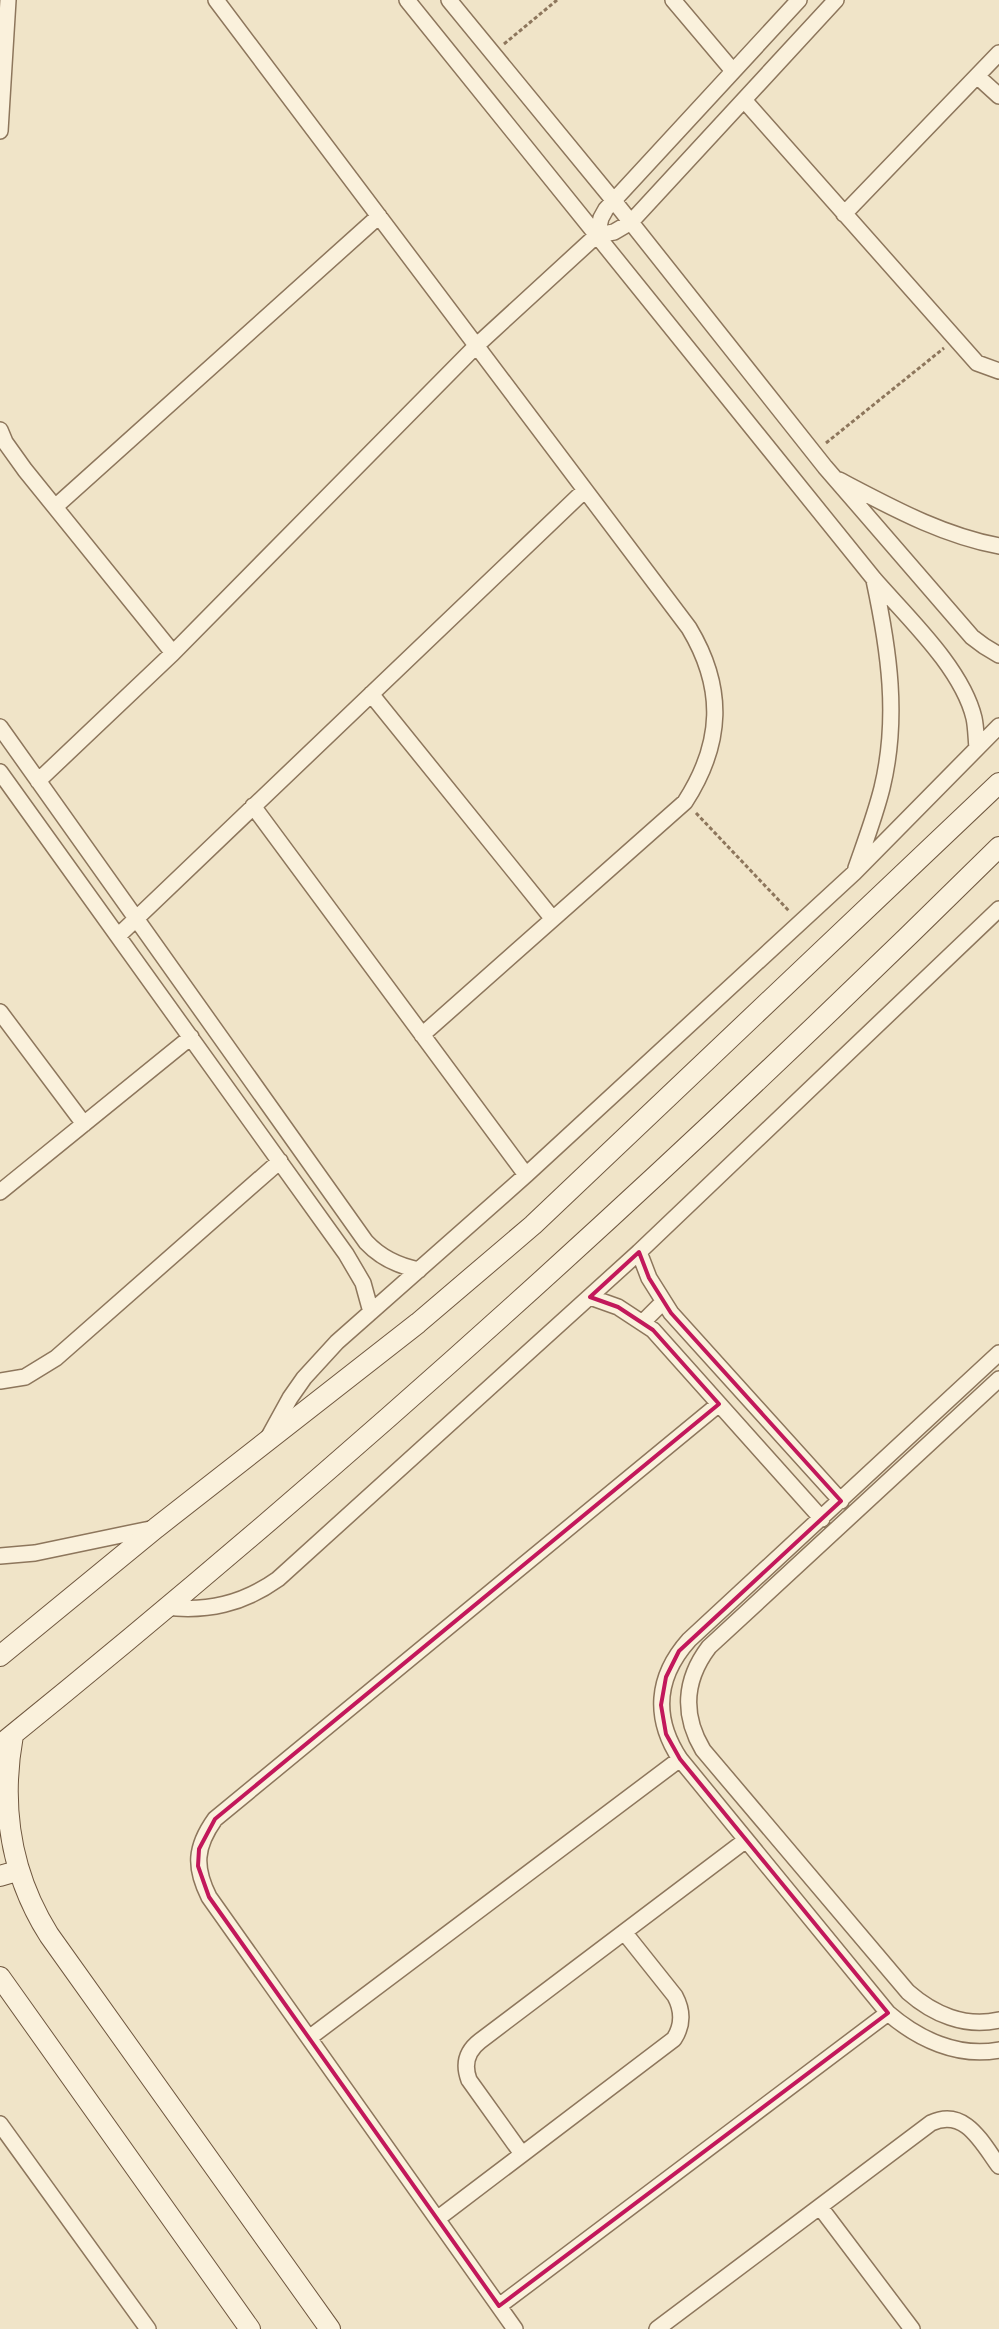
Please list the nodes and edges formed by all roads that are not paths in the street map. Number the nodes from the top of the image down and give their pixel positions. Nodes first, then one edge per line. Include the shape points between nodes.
1 (8, 0) edge
2 (216, 0) edge
3 (407, 0) edge
4 (449, 0) edge
5 (673, 0) edge
6 (799, 0) edge
7 (836, 0) edge
8 (999, 53) edge
9 (733, 71) junction
10 (977, 76) junction
11 (999, 96) edge
12 (744, 100) junction
13 (0, 131) edge
14 (614, 201) junction
15 (844, 214) junction
16 (378, 216) junction
17 (630, 222) junction
18 (597, 235) junction
19 (476, 346) junction
20 (999, 371) edge
21 (0, 430) edge
22 (833, 477) junction
23 (584, 490) junction
24 (55, 507) junction
25 (999, 546) edge
26 (874, 579) junction
27 (173, 653) junction
28 (999, 654) edge
29 (371, 694) junction
30 (999, 726) edge
31 (0, 727) edge
32 (977, 748) junction
33 (0, 772) edge
34 (38, 781) junction
35 (999, 783) edge
36 (253, 806) junction
37 (999, 847) edge
38 (854, 873) junction
39 (999, 909) edge
40 (552, 918) junction
41 (136, 919) junction
42 (118, 936) junction
43 (0, 1012) edge
44 (422, 1036) junction
45 (191, 1038) junction
46 (84, 1124) junction
47 (280, 1161) junction
48 (526, 1175) junction
49 (0, 1192) edge
50 (639, 1252) junction
51 (419, 1270) junction
52 (590, 1297) junction
53 (663, 1302) junction
54 (371, 1312) junction
55 (643, 1322) junction
56 (999, 1353) edge
57 (710, 1356) junction
58 (692, 1373) junction
59 (999, 1379) edge
60 (0, 1381) edge
61 (720, 1404) junction
62 (267, 1440) junction
63 (841, 1501) junction
64 (819, 1522) junction
65 (156, 1528) junction
66 (828, 1538) junction
67 (0, 1556) edge
68 (165, 1607) junction
69 (2, 1652) edge
70 (6, 1740) edge
71 (680, 1759) junction
72 (746, 1840) junction
73 (9, 1873) edge
74 (624, 1932) junction
75 (0, 1977) edge
76 (888, 2013) junction
77 (999, 2020) edge
78 (309, 2038) junction
79 (999, 2050) edge
80 (0, 2124) edge
81 (522, 2154) junction
82 (999, 2166) edge
83 (820, 2207) junction
84 (437, 2219) junction
85 (499, 2306) junction
86 (148, 2329) edge
87 (250, 2329) edge
88 (330, 2329) edge
89 (515, 2329) edge
90 (657, 2329) edge
91 (912, 2329) edge

1 - 13 street
2 - 16 street
3 - 18 street
4 - 14 street
5 - 9 street
6 - 9 street
7 - 12 street
8 - 10 street
9 - 14 street
10 - 11 street
10 - 15 street
12 - 15 street
12 - 17 street
14 - 17 street
14 - 18 street via 601,218
15 - 20 street via 977,364
16 - 19 street
16 - 24 street
17 - 18 street via 614,232
17 - 22 street
18 - 19 street
18 - 26 street
19 - 23 street
19 - 27 street
21 - 24 street via 25,470
22 - 25 street via 938,529
22 - 28 street via 972,637
23 - 29 street
23 - 40 street via 701,648 709,669 716,715 704,768 685,802
24 - 27 street
26 - 32 street via 957,678 974,718
26 - 38 street via 890,665 891,726 882,787
27 - 34 street
29 - 36 street
29 - 40 street
30 - 32 street
31 - 34 street
32 - 38 street
33 - 42 street
34 - 41 street
35 - 62 street via 533,1225 418,1323
36 - 41 street
36 - 44 street
37 - 68 street via 799,1042 569,1255
38 - 48 street
39 - 50 street
40 - 44 street
41 - 42 street
41 - 51 street via 366,1242 393,1263
42 - 45 street
43 - 46 street
44 - 48 street
45 - 46 street
45 - 47 street
46 - 49 street
47 - 54 street via 355,1268
47 - 60 street via 56,1358 25,1377
48 - 51 street
50 - 52 street
50 - 53 street
51 - 54 street
52 - 55 street via 618,1307
52 - 68 street via 278,1579 249,1597 225,1605 199,1609
53 - 55 street
53 - 57 street
54 - 62 street via 304,1378
55 - 58 street
56 - 63 street
57 - 58 street
57 - 63 street
58 - 61 street
59 - 66 street
61 - 64 street
61 - 78 street via 214,1819 200,1849 198,1866 202,1882 209,1897
62 - 65 street
63 - 64 street
64 - 66 street
64 - 71 street via 689,1640 672,1663 662,1691 662,1712 666,1734
65 - 67 street via 35,1553
65 - 69 street
66 - 77 street via 700,1658 687,1698 691,1725 703,1750 908,1992 920,2003 948,2017 980,2022
68 - 70 street
70 - 73 street
71 - 72 street
71 - 78 street
72 - 74 street
72 - 76 street
73 - 88 street via 49,1936
74 - 81 street via 469,2051 465,2066 469,2080
74 - 81 street via 675,1996 682,2013 679,2031 667,2046
75 - 87 street
76 - 79 street via 902,2026 937,2044 966,2050
76 - 85 street
78 - 84 street
80 - 86 street
81 - 84 street
82 - 83 street via 965,2124 952,2119 938,2120
83 - 90 street
83 - 91 street
84 - 85 street
85 - 89 street

